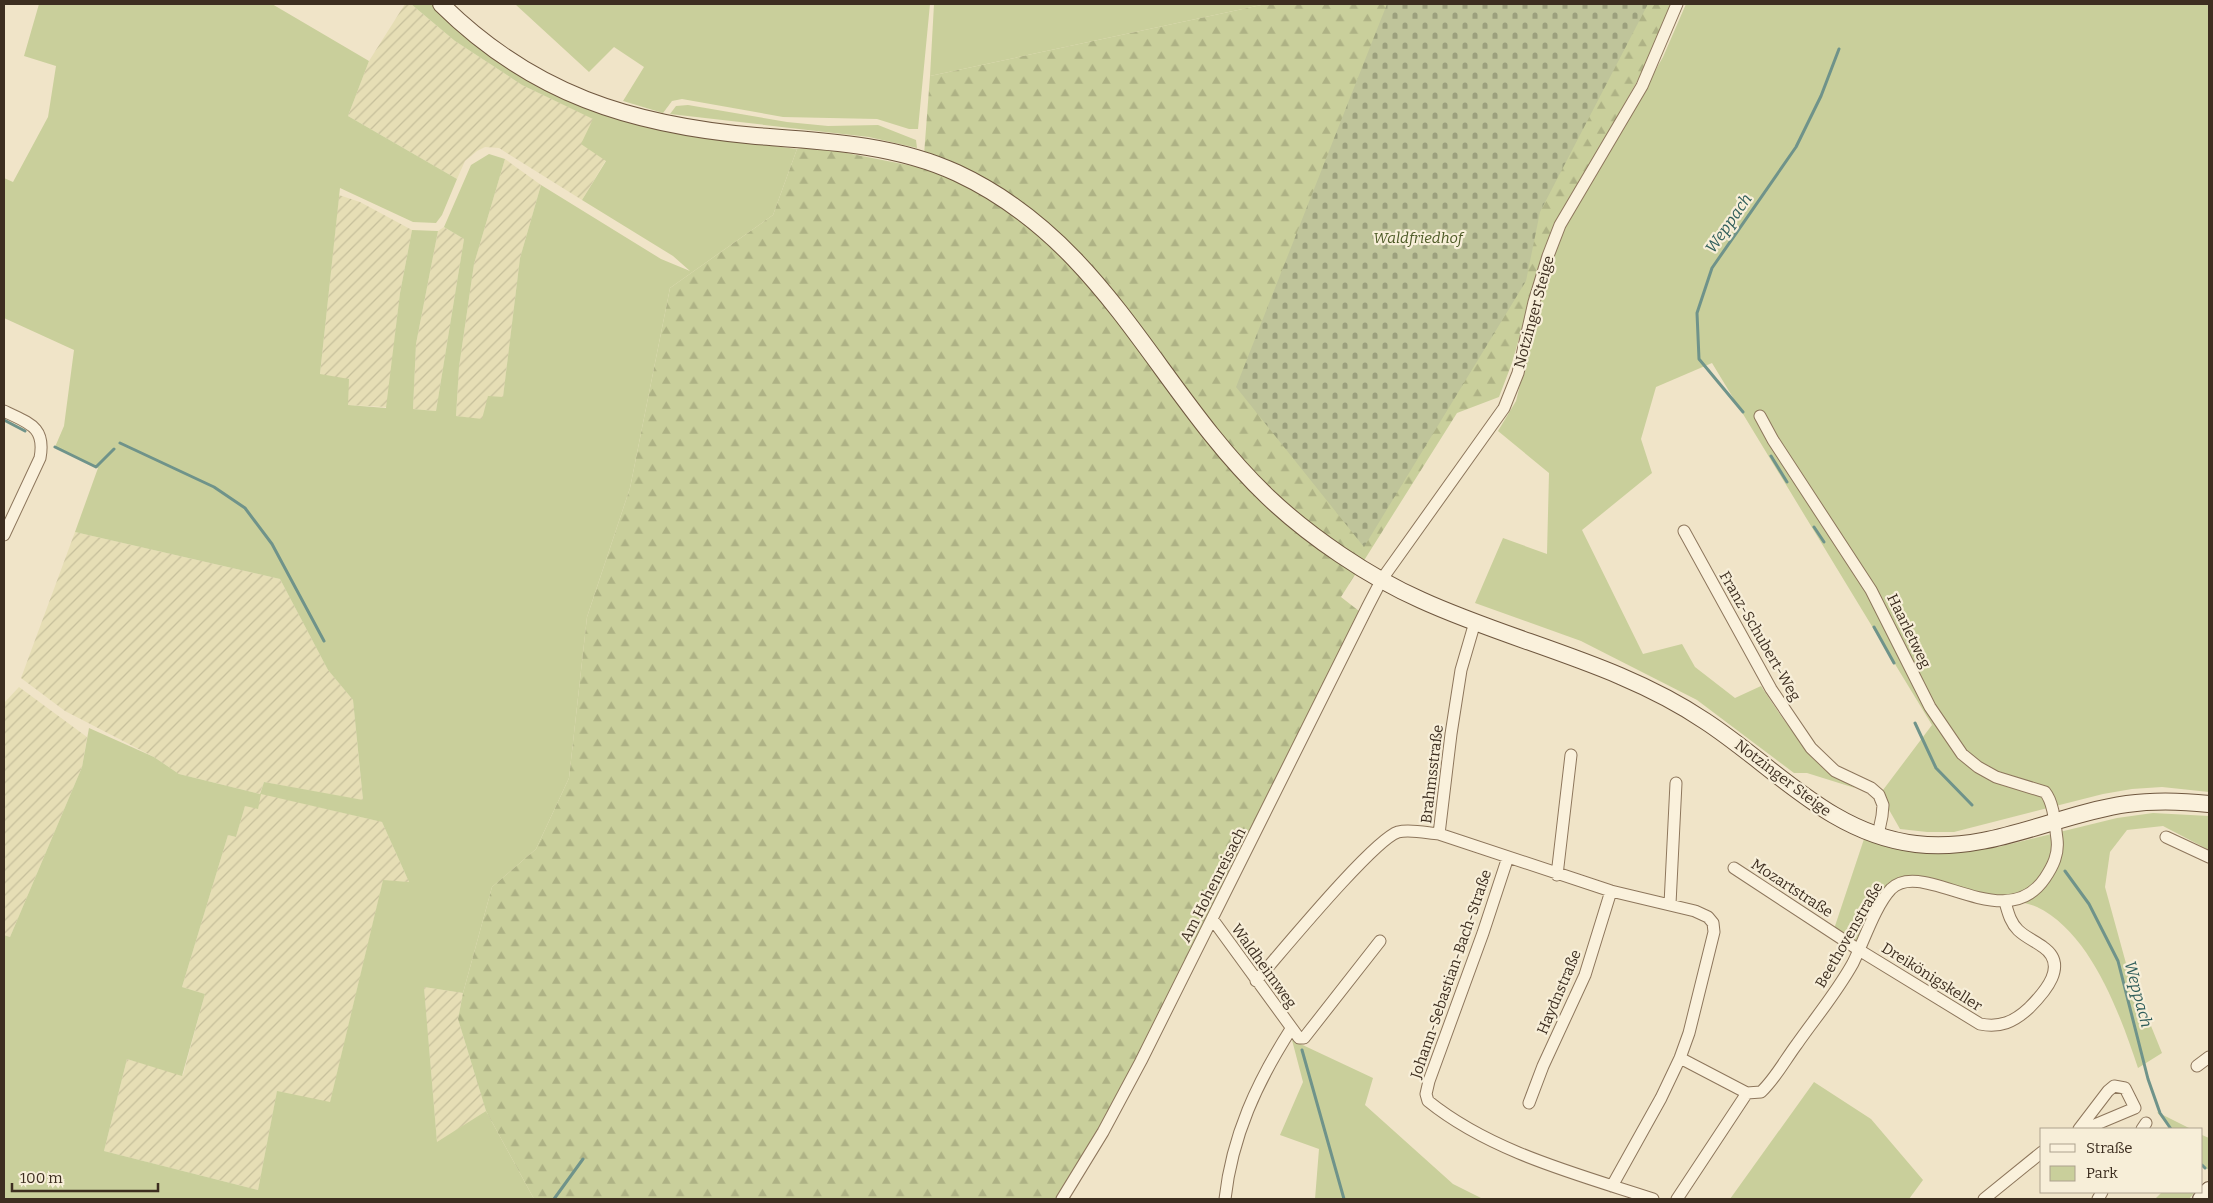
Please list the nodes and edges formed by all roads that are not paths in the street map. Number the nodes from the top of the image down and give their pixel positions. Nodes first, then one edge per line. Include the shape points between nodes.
1 (441, 4) edge
2 (1677, 4) edge
3 (4, 411) edge
4 (1760, 416) dead end
5 (1684, 531) dead end
6 (4, 535) edge
7 (1382, 580) junction
8 (1476, 622) junction
9 (1571, 755) dead end
10 (1676, 782) dead end
11 (2209, 804) edge
12 (2054, 823) junction
13 (1440, 834) junction
14 (1878, 835) junction
15 (2166, 837) dead end
16 (1508, 857) junction
17 (2209, 858) edge
18 (1734, 868) dead end
19 (1557, 875) junction
20 (1611, 891) junction
21 (2005, 902) junction
22 (1670, 904) junction
23 (1213, 920) junction
24 (1380, 942) dead end
25 (1859, 950) junction
26 (1256, 981) junction
27 (1291, 1029) junction
28 (2209, 1057) edge
29 (1680, 1058) junction
30 (2198, 1066) dead end
31 (1747, 1093) junction
32 (1529, 1103) dead end
33 (2079, 1128) edge
34 (2088, 1128) edge
35 (2040, 1154) edge
36 (1612, 1186) junction
37 (2209, 1190) edge
38 (1062, 1199) edge
39 (1225, 1199) edge
40 (1653, 1199) edge
41 (1677, 1199) edge
42 (1984, 1199) edge
43 (2201, 1199) edge

1 - 7 main road, Notzinger Steige via 492,48 525,70 574,95 625,115 680,128 881,149 955,172 989,191 1038,224 1093,277 1226,452 1256,486 1309,531
2 - 7 street, Notzinger Steige via 1642,86 1560,225 1534,302 1518,373 1504,408
3 - 6 street via 34,426 40,433 42,446 40,458
4 - 12 street, Haarletweg via 1871,590 1930,707 1952,741 1962,754 1996,777 2045,792 2051,803
5 - 14 street, Franz-Schubert-Weg via 1771,689 1811,748 1835,771 1879,795 1883,805
7 - 8 main road, Notzinger Steige via 1425,602
7 - 23 street, Am Hohenreisach
8 - 13 street, Brahmsstraße via 1461,670
8 - 14 main road, Notzinger Steige via 1605,669 1675,703 1730,738 1827,812 1856,828
9 - 19 street
10 - 22 street
11 - 12 main road, Notzinger Steige via 2160,800 2124,804
12 - 14 main road, Notzinger Steige via 1991,840 1935,846
12 - 21 street via 2058,840 2053,867 2032,891
13 - 16 street
13 - 26 street, Brahmsstraße via 1397,832 1385,840
15 - 17 street
16 - 19 street
16 - 36 street, Johann-Sebastian-Bach-Straße via 1429,1081 1428,1101 1456,1121 1508,1147
18 - 25 street, Mozartstraße
19 - 20 street
20 - 22 street
20 - 32 street, Haydnstraße via 1585,975
21 - 25 street, Beethovenstraße via 1932,884 1904,881 1890,891
21 - 25 street, Dreikönigskeller via 2017,929 2050,953 2055,968 2039,998 2022,1015 2002,1025 1980,1024
22 - 29 street via 1708,917 1714,932 1706,972
23 - 26 street, Waldheimweg
23 - 38 street, Am Hohenreisach via 1103,1132
24 - 27 street, Waldheimweg via 1304,1038 1299,1038
25 - 31 street, Beethovenstraße via 1834,993 1767,1086 1761,1092
26 - 27 street, Waldheimweg
27 - 39 street, Waldheimweg via 1244,1117 1234,1143
28 - 30 street
29 - 31 street
29 - 36 street
31 - 41 street
33 - 34 street via 2108,1091 2114,1086 2125,1088 2135,1108
35 - 42 street
36 - 40 street
37 - 43 main road

